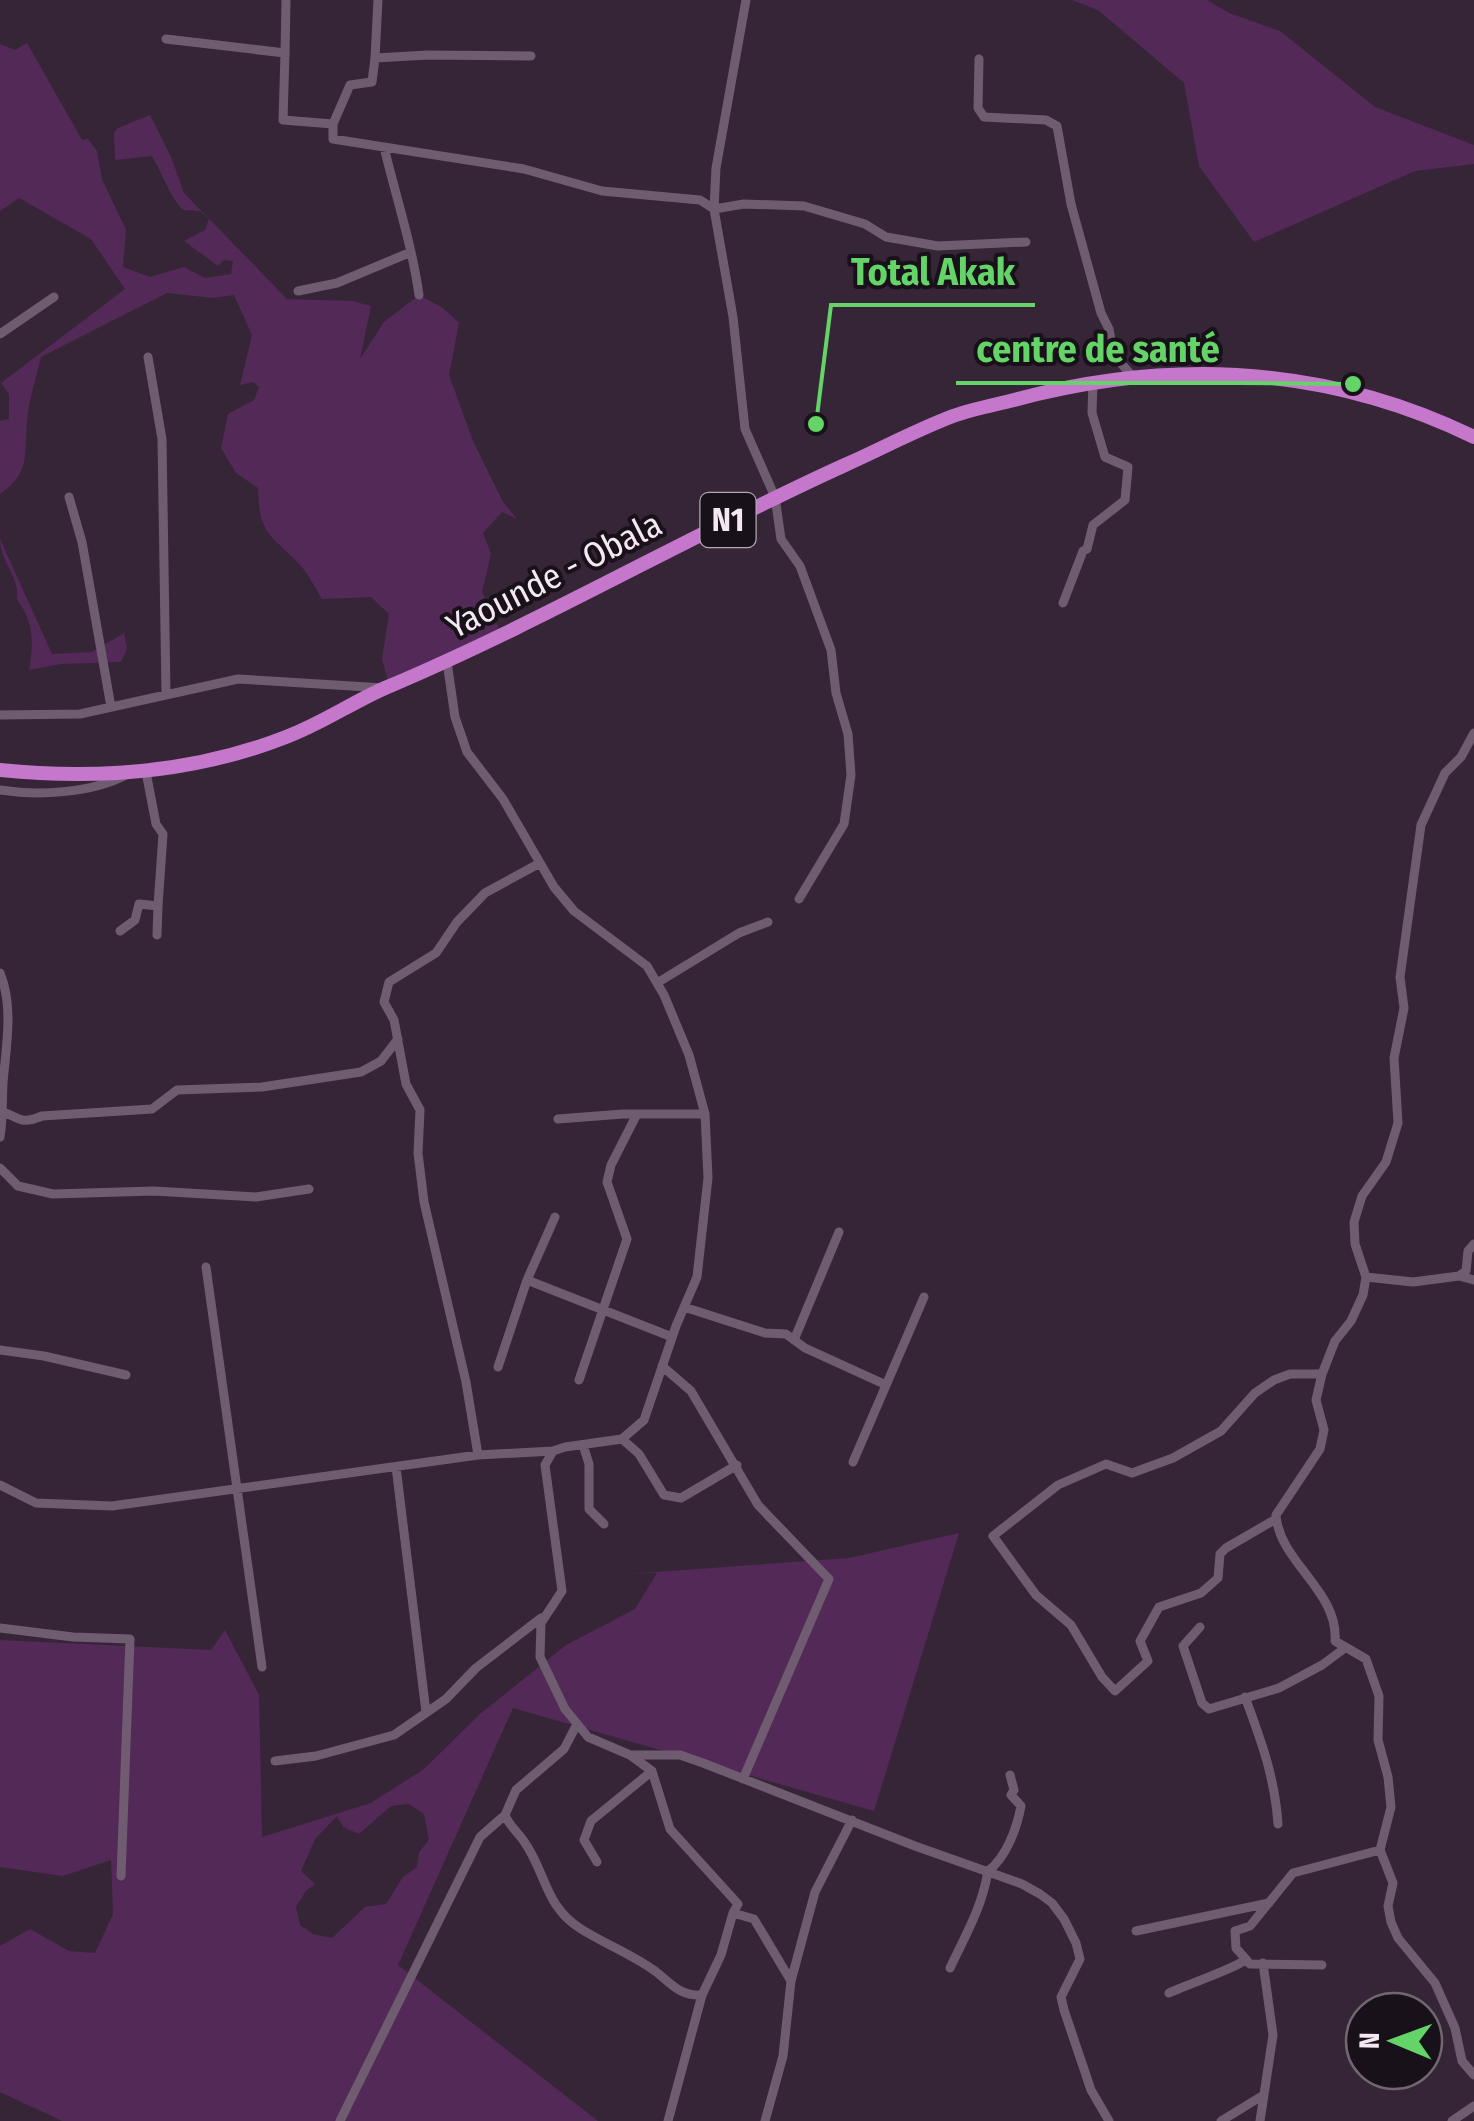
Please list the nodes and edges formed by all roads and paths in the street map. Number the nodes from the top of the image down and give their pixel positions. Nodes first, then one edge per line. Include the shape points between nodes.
1 (286, 0) edge
2 (378, 0) edge
3 (746, 0) edge
4 (166, 40) dead end
5 (285, 53) junction
6 (531, 56) dead end
7 (375, 58) junction
8 (978, 59) dead end
9 (333, 124) junction
10 (384, 148) junction
11 (714, 209) junction
12 (1026, 242) dead end
13 (411, 252) junction
14 (298, 291) dead end
15 (419, 295) dead end
16 (54, 297) dead end
17 (0, 334) edge
18 (148, 358) dead end
19 (1132, 376) junction
20 (1093, 381) junction
21 (1474, 437) edge
22 (69, 496) dead end
23 (775, 497) junction
24 (1062, 603) dead end
25 (447, 662) junction
26 (387, 688) junction
27 (166, 694) junction
28 (111, 706) junction
29 (0, 715) edge
30 (1474, 734) edge
31 (0, 770) edge
32 (138, 772) junction
33 (0, 790) edge
34 (540, 864) junction
35 (799, 899) dead end
36 (158, 906) junction
37 (768, 922) dead end
38 (120, 932) dead end
39 (157, 936) dead end
40 (0, 973) edge
41 (657, 983) junction
42 (398, 1039) junction
43 (2, 1111) edge
44 (637, 1114) junction
45 (705, 1114) junction
46 (558, 1119) dead end
47 (0, 1138) edge
48 (0, 1168) edge
49 (309, 1190) dead end
50 (555, 1218) dead end
51 (839, 1232) dead end
52 (1474, 1244) edge
53 (206, 1267) dead end
54 (1459, 1276) junction
55 (1366, 1277) junction
56 (528, 1280) junction
57 (1474, 1280) edge
58 (924, 1297) dead end
59 (684, 1307) junction
60 (602, 1311) junction
61 (672, 1337) junction
62 (794, 1340) junction
63 (0, 1350) edge
64 (662, 1366) junction
65 (498, 1367) dead end
66 (1322, 1374) junction
67 (126, 1375) dead end
68 (579, 1380) dead end
69 (884, 1384) junction
70 (622, 1440) junction
71 (582, 1445) junction
72 (554, 1451) junction
73 (478, 1455) junction
74 (852, 1462) dead end
75 (736, 1465) junction
76 (396, 1467) junction
77 (0, 1485) edge
78 (234, 1487) junction
79 (1276, 1519) junction
80 (604, 1524) dead end
81 (549, 1608) junction
82 (1200, 1627) dead end
83 (0, 1628) edge
84 (1345, 1648) junction
85 (262, 1667) dead end
86 (1245, 1697) junction
87 (426, 1712) junction
88 (577, 1724) junction
89 (630, 1755) junction
90 (275, 1762) dead end
91 (652, 1771) junction
92 (1010, 1775) dead end
93 (742, 1778) junction
94 (506, 1815) junction
95 (852, 1820) junction
96 (1278, 1824) dead end
97 (1380, 1850) junction
98 (597, 1862) dead end
99 (988, 1871) junction
100 (121, 1876) dead end
101 (1268, 1904) junction
102 (733, 1913) junction
103 (1136, 1930) dead end
104 (1246, 1959) junction
105 (1262, 1963) junction
106 (1322, 1965) dead end
107 (950, 1968) dead end
108 (791, 1981) junction
109 (1170, 1993) dead end
110 (702, 1995) junction
111 (1474, 2076) edge
112 (1262, 2096) junction
113 (1474, 2106) edge
114 (340, 2121) edge
115 (668, 2121) edge
116 (765, 2121) edge
117 (1109, 2121) edge
118 (1220, 2121) edge
119 (1260, 2121) edge
120 (1452, 2121) edge

1 - 5 street
2 - 7 street
3 - 11 street
4 - 5 street
5 - 9 street via 284,120
6 - 7 street
7 - 9 street via 372,82 350,85
8 - 19 street via 978,108 984,117 1057,126 1101,313 1114,355
9 - 10 street via 332,139
10 - 11 street via 524,169 602,191 700,200
10 - 13 street
11 - 12 street via 804,206 886,237 938,246
11 - 23 street via 745,428
13 - 14 street via 338,283
13 - 15 street
16 - 17 street
18 - 27 street via 162,439
19 - 20 highway, Yaounde - Obala / N1
19 - 21 highway, Yaounde - Obala / N1 via 1288,379 1398,404
20 - 23 highway, Yaounde - Obala / N1 via 954,416
20 - 24 street via 1092,413 1105,456 1128,467 1126,500 1093,524
22 - 28 street
23 - 25 highway, Yaounde - Obala / N1
23 - 35 street via 780,539 800,566 830,650 851,775 844,824
25 - 26 highway, Yaounde - Obala / N1
25 - 34 street via 467,752
26 - 27 street via 238,679
26 - 32 highway, Yaounde - Obala / N1 via 290,736 227,757
27 - 28 street
28 - 29 street via 80,714
30 - 55 street via 1445,772 1421,825 1400,978 1398,1122 1386,1162 1362,1196 1354,1222
31 - 32 highway, Yaounde - Obala / N1 via 58,776
32 - 33 street via 105,785
32 - 36 street via 163,834
34 - 41 street via 574,911 647,966
34 - 42 street via 485,892 436,953 389,982 384,1002
36 - 38 street via 139,904 135,920
36 - 39 street
37 - 41 street
40 - 43 street via 8,1022
41 - 45 street via 689,1054
42 - 43 street via 381,1061 361,1072 262,1088 177,1090 152,1109 30,1121
42 - 73 street via 406,1084 420,1110 424,1202
43 - 47 street
44 - 45 street
44 - 46 street
44 - 60 street via 611,1165 608,1182 627,1239
45 - 59 street via 702,1236 697,1277
48 - 49 street via 18,1186 53,1194 256,1197
50 - 56 street
51 - 62 street
52 - 54 street
53 - 78 street
54 - 55 street via 1413,1282
54 - 57 street
55 - 66 street
56 - 60 street
56 - 65 street
58 - 69 street
59 - 61 street
59 - 62 street
60 - 61 street
60 - 68 street
61 - 64 street
62 - 69 street
63 - 67 street
64 - 70 street via 644,1420
64 - 75 street via 690,1391
66 - 79 street via 1316,1400 1324,1430 1320,1449
66 - 79 street via 1274,1380 1221,1432 1174,1458 1132,1473 1106,1464 1058,1485 993,1536 1036,1595 1071,1625 1115,1691 1148,1661 1140,1641 1159,1607 1201,1593 1218,1578 1226,1548
69 - 74 street
70 - 71 street
70 - 75 street via 639,1454 664,1496 682,1498
71 - 72 street
71 - 80 street via 589,1509
72 - 73 street
72 - 81 street via 546,1465 547,1491 562,1591
73 - 76 street
75 - 93 street via 758,1505 830,1579
76 - 78 street
76 - 87 street
77 - 78 street via 36,1503 112,1506
78 - 85 street
79 - 84 street via 1278,1537 1317,1590 1335,1641
81 - 87 street
81 - 88 street via 540,1657
82 - 86 street via 1183,1646 1202,1703 1209,1708
83 - 100 street via 130,1639
84 - 86 street via 1279,1688
84 - 97 street via 1366,1659 1379,1696 1378,1740 1391,1807
86 - 96 street via 1269,1761
87 - 90 street via 394,1735
88 - 89 street via 588,1737
88 - 94 street via 564,1749 516,1790
89 - 91 street
89 - 93 street via 680,1755
91 - 98 street via 590,1821 584,1840
91 - 102 street via 670,1829 738,1904
92 - 99 street via 1019,1817 998,1864
93 - 95 street
94 - 110 street via 547,1894 569,1920 674,1989
94 - 114 street via 480,1837
95 - 99 street
95 - 108 street via 815,1892
97 - 101 street via 1293,1873
97 - 111 street via 1393,1883 1390,1922 1436,1983 1462,2061
99 - 107 street via 980,1908
99 - 117 street via 1052,1903 1076,1943 1079,1964 1061,1997 1091,2090
101 - 103 street
101 - 104 street via 1250,1926 1235,1931 1236,1948
102 - 108 street via 754,1919
102 - 110 street
104 - 105 street
104 - 109 street
105 - 106 street
105 - 112 street via 1273,2035
108 - 116 street via 783,2056
110 - 115 street
112 - 118 street
112 - 119 street
113 - 120 street

